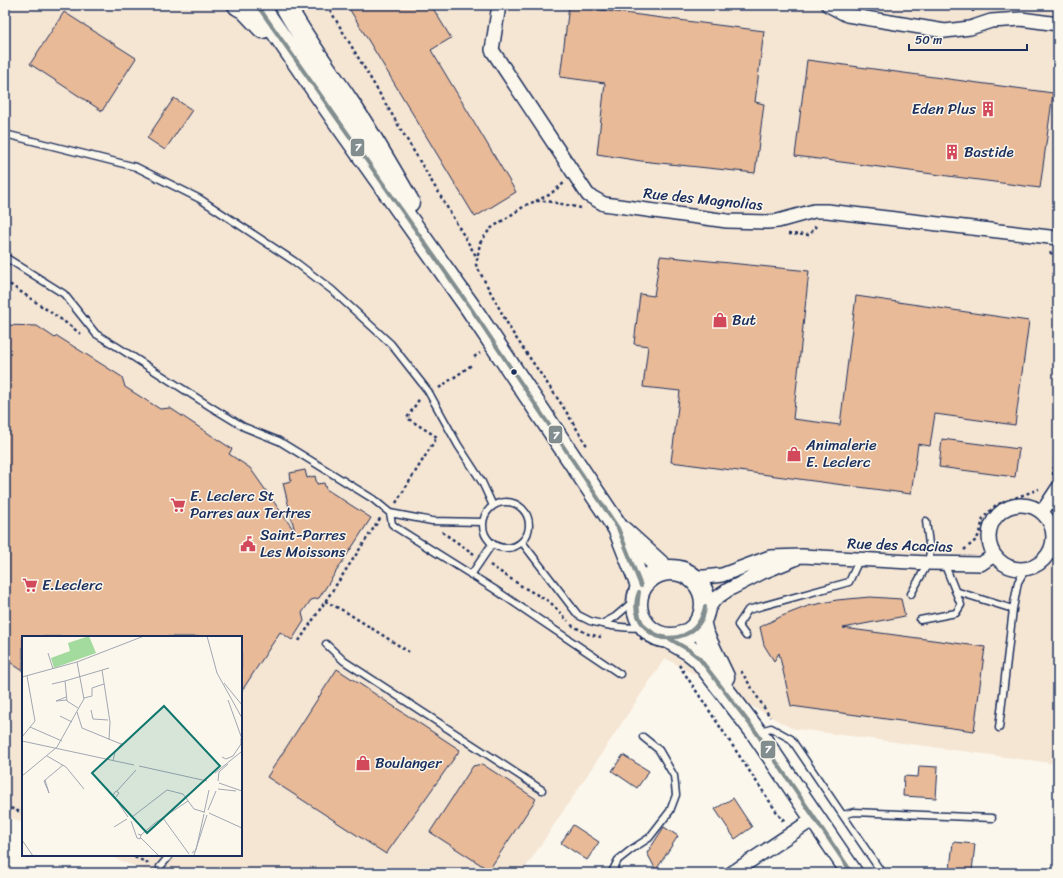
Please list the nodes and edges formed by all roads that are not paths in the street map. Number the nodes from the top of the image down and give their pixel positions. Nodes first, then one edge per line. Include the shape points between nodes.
1 (238, 5) edge
2 (257, 5) edge
3 (285, 5) edge
4 (499, 5) edge
5 (828, 5) edge
6 (1058, 24) edge
7 (336, 118) junction
8 (5, 134) edge
9 (1058, 238) edge
10 (5, 257) edge
11 (470, 307) junction
12 (1058, 488) edge
13 (493, 506) junction
14 (389, 512) junction
15 (1042, 512) junction
16 (926, 521) dead end
17 (483, 522) junction
18 (618, 528) junction
19 (522, 542) junction
20 (492, 544) junction
21 (1055, 548) edge
22 (994, 554) junction
23 (802, 556) junction
24 (858, 560) junction
25 (928, 563) junction
26 (944, 564) junction
27 (665, 570) junction
28 (1025, 570) junction
29 (471, 575) junction
30 (692, 577) junction
31 (955, 591) junction
32 (639, 592) junction
33 (911, 594) dead end
34 (1013, 609) junction
35 (702, 619) junction
36 (920, 620) dead end
37 (602, 624) junction
38 (641, 632) junction
39 (746, 636) dead end
40 (326, 644) dead end
41 (665, 644) junction
42 (620, 674) dead end
43 (999, 728) dead end
44 (756, 732) junction
45 (643, 737) dead end
46 (542, 790) dead end
47 (843, 815) junction
48 (815, 818) junction
49 (992, 818) dead end
50 (169, 856) edge
51 (160, 867) dead end
52 (613, 873) edge
53 (732, 873) edge
54 (852, 873) edge
55 (882, 873) edge

1 - 7 main road via 266,30 307,91
2 - 7 main road
3 - 11 main road via 384,159
4 - 9 street, Rue des Magnolias via 492,50 588,195 604,204 728,220 767,222 814,211 827,211
5 - 6 street via 847,15 945,30 970,28 991,21 1021,19
7 - 11 main road
8 - 13 lane via 136,167 200,199 294,261 332,290 391,344 428,391 482,482
10 - 14 lane via 64,294 96,334 244,427 279,442 310,460 373,499
11 - 18 main road
12 - 15 street
13 - 17 lane via 485,515
13 - 19 lane via 511,502 523,509 529,524
14 - 17 lane via 432,521
14 - 29 lane via 392,524
15 - 21 street via 1051,523
15 - 22 street via 1026,504 1004,509 992,523 989,532 989,542
16 - 25 lane via 930,552
17 - 20 lane via 486,538
18 - 27 main road
18 - 32 main road
19 - 20 lane via 507,548
19 - 37 lane via 578,615
20 - 29 lane
21 - 28 street via 1046,559
22 - 26 street, Rue des Acacias via 981,564
22 - 28 street via 1012,569
23 - 24 street, Rue des Acacias
23 - 30 street, Rue des Acacias via 770,557 722,575
23 - 35 street, Rue des Acacias via 728,590 715,599
24 - 25 street, Rue des Acacias
24 - 39 lane via 850,582 748,610 738,625
25 - 26 street, Rue des Acacias
25 - 33 lane
26 - 31 lane
27 - 30 main road via 679,570
27 - 32 main road via 651,575
28 - 34 lane via 1018,582
29 - 42 lane
30 - 35 main road via 702,588 706,602
31 - 34 lane
31 - 36 lane via 960,605 956,613
32 - 37 lane via 615,617
32 - 38 main road via 637,614
34 - 43 lane
35 - 41 main road via 696,628 684,637
35 - 44 main road via 703,633 719,668
37 - 38 lane via 634,628
38 - 41 main road via 656,636
40 - 46 lane via 344,661
41 - 44 main road via 689,650 699,658
44 - 47 lane via 771,728 791,739
44 - 48 main road
45 - 52 lane via 659,750 674,776 676,795 670,811 649,838 618,860
47 - 49 lane via 854,812
47 - 55 lane
48 - 53 street
48 - 54 main road
50 - 51 lane

